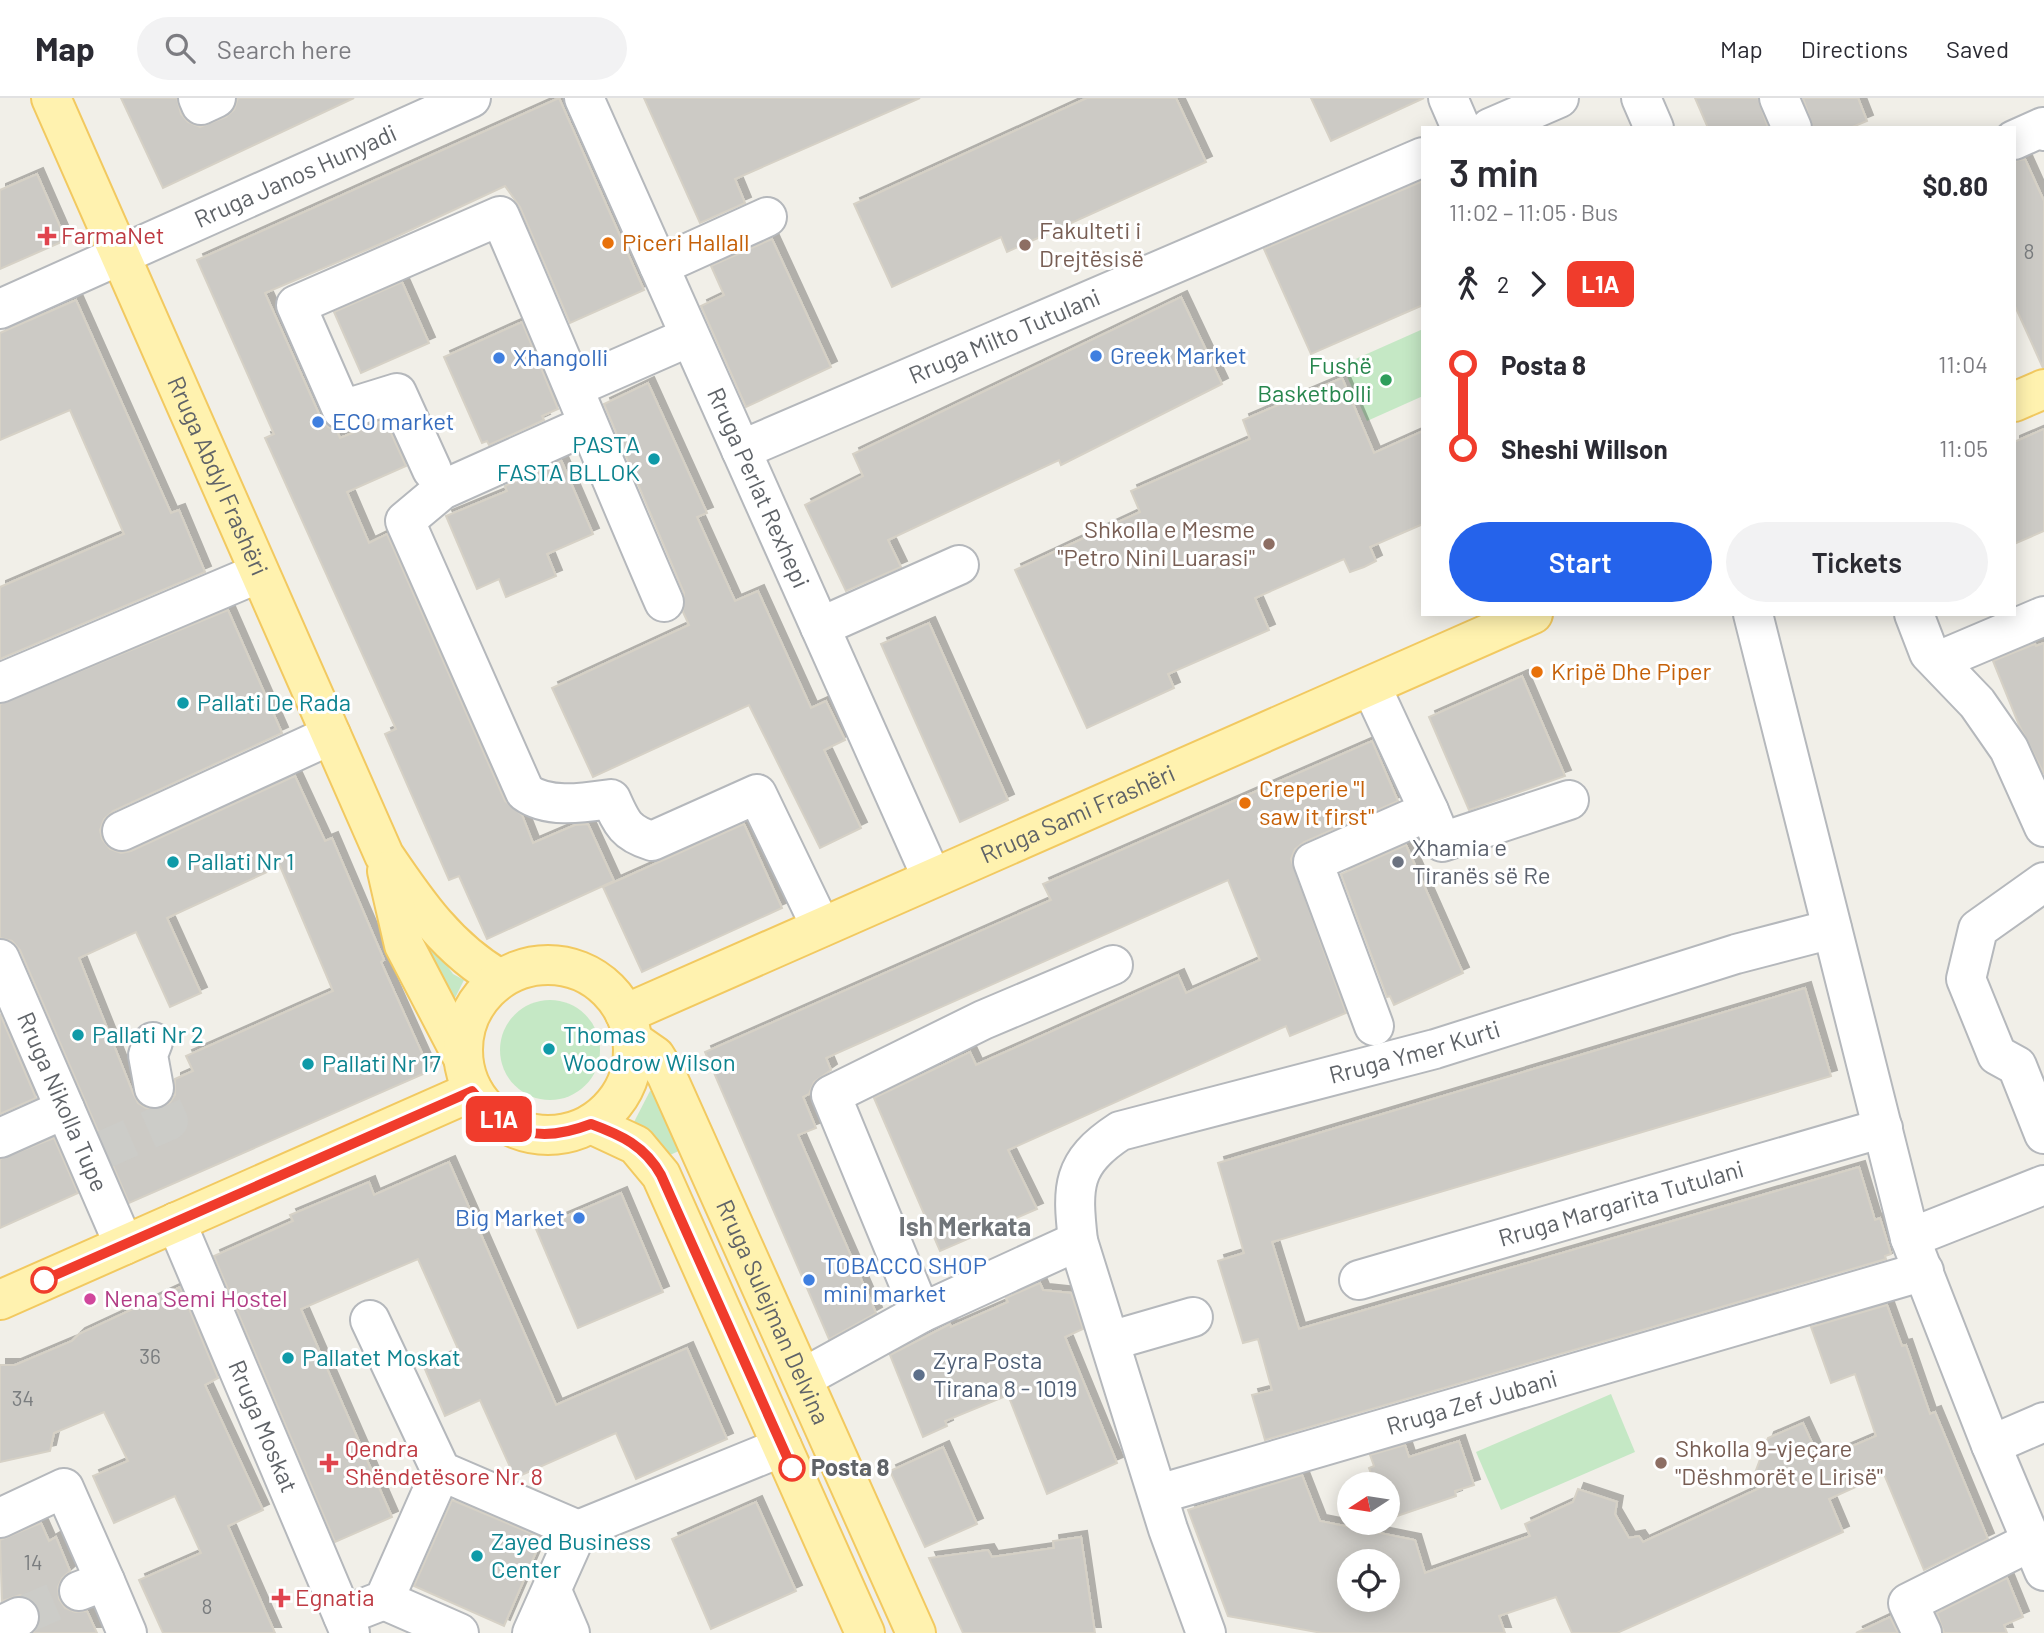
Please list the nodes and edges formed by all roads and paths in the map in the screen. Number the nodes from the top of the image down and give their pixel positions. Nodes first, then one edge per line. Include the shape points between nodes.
1 (51, 98) edge
2 (198, 98) edge
3 (216, 98) edge
4 (471, 98) edge
5 (584, 98) edge
6 (1448, 98) edge
7 (1559, 98) edge
8 (1642, 98) edge
9 (1779, 98) edge
10 (1460, 126) edge
11 (1495, 126) edge
12 (1653, 126) edge
13 (1791, 126) edge
14 (2044, 131) edge
15 (2016, 139) edge
16 (1421, 158) edge
17 (767, 217) dead end
18 (119, 256) junction
19 (659, 266) junction
20 (0, 309) edge
21 (689, 338) junction
22 (575, 387) junction
23 (2044, 389) edge
24 (2016, 401) edge
25 (587, 425) junction
26 (741, 450) junction
27 (432, 470) dead end
28 (959, 565) dead end
29 (259, 573) junction
30 (664, 602) dead end
31 (1528, 616) edge
32 (1754, 616) edge
33 (1914, 616) edge
34 (2044, 616) edge
35 (820, 627) junction
36 (1938, 661) junction
37 (0, 683) edge
38 (1371, 686) junction
39 (331, 735) junction
40 (1569, 800) dead end
41 (1429, 811) junction
42 (2044, 827) edge
43 (122, 831) dead end
44 (384, 855) junction
45 (932, 878) junction
46 (2044, 882) edge
47 (821, 927) junction
48 (1832, 929) junction
49 (0, 960) edge
50 (1113, 965) dead end
51 (500, 979) junction
52 (1374, 1026) dead end
53 (629, 1027) junction
54 (153, 1042) dead end
55 (468, 1074) junction
56 (154, 1088) tunnel mouth
57 (65, 1109) junction
58 (591, 1124) junction
59 (1883, 1128) junction
60 (2044, 1134) edge
61 (0, 1138) edge
62 (2044, 1185) edge
63 (176, 1222) junction
64 (1078, 1241) junction
65 (124, 1245) junction
66 (1917, 1255) junction
67 (1359, 1280) dead end
68 (0, 1300) edge
69 (921, 1313) junction
70 (1193, 1317) dead end
71 (370, 1320) dead end
72 (1110, 1340) junction
73 (803, 1378) junction
74 (2044, 1422) edge
75 (1990, 1445) junction
76 (782, 1447) junction
77 (441, 1471) junction
78 (1159, 1494) junction
79 (0, 1518) edge
80 (578, 1530) junction
81 (2038, 1556) edge
82 (552, 1591) junction
83 (384, 1600) junction
84 (346, 1625) edge
85 (127, 1633) edge
86 (459, 1633) edge
87 (532, 1633) edge
88 (570, 1633) edge
89 (865, 1633) edge
90 (916, 1633) edge
91 (1206, 1633) edge
92 (1922, 1633) edge

1 - 18 main road, Rruga Abdyl Frashëri
2 - 3 street via 201,105
4 - 18 street, Rruga Janos Hunyadi
5 - 19 street, Rruga Perlat Rexhepi
6 - 10 street
7 - 11 street
8 - 12 street
9 - 13 street
14 - 15 street via 2043,127
16 - 26 street, Rruga Milto Tutulani
17 - 19 street
18 - 20 street, Rruga Janos Hunyadi
18 - 29 main road, Rruga Abdyl Frashëri
19 - 21 street, Rruga Perlat Rexhepi
21 - 22 street
21 - 26 street, Rruga Perlat Rexhepi
22 - 25 street
22 - 27 street via 500,216 296,305 342,410 397,393
23 - 24 main road
25 - 30 street
25 - 47 street via 442,490 405,522 524,792 537,801 611,799 634,836 652,841 757,794
26 - 35 street, Rruga Perlat Rexhepi
28 - 35 street
29 - 37 street
29 - 39 main road, Rruga Abdyl Frashëri
31 - 38 main road, Rruga Sami Frashëri
32 - 48 street
33 - 36 street via 1929,653
34 - 36 street
35 - 45 street, Rruga Perlat Rexhepi
36 - 42 street via 1977,703 2009,749
38 - 41 street
38 - 45 main road, Rruga Sami Frashëri
39 - 43 street
39 - 44 main road, Rruga Abdyl Frashëri
40 - 41 street via 1442,842
41 - 52 street via 1313,862
44 - 51 main road, Rruga Abdyl Frashëri via 436,929 472,963
44 - 55 main road, Rruga Abdyl Frashëri via 404,945
45 - 47 main road, Rruga Sami Frashëri
46 - 60 street via 1978,929 1966,979 1997,1055 2017,1066
47 - 53 main road, Rruga Sami Frashëri
48 - 59 street
48 - 64 street, Rruga Ymer Kurti via 1736,954 1435,1049 1120,1131 1098,1145 1081,1171 1073,1195
49 - 57 street, Rruga Nikolla Tupe
50 - 69 street via 983,1020 831,1095
51 - 53 main road via 534,966 571,968 603,985
51 - 55 main road via 479,1000 466,1027
53 - 58 main road via 630,1073 615,1102
53 - 73 main road, Rruga Sulejman Delvina via 666,1074
54 - 56 street via 148,1055
55 - 58 main road via 489,1112 512,1128 538,1135 565,1134
55 - 63 main road
57 - 61 street
57 - 65 street, Rruga Nikolla Tupe via 91,1155
58 - 76 main road, Rruga Sulejman Delvina via 628,1139 655,1164
59 - 66 street
59 - 67 street, Rruga Margarita Tutulani
62 - 66 street, Rruga Zef Jubani
63 - 65 main road
63 - 84 street, Rruga Moskat
64 - 69 street
64 - 72 street, Rruga Ymer Kurti
65 - 68 main road
66 - 75 street
66 - 78 street, Rruga Zef Jubani
69 - 73 street
70 - 72 street
71 - 77 street
72 - 78 street, Rruga Ymer Kurti
73 - 90 main road, Rruga Sulejman Delvina
74 - 75 street
75 - 81 street
76 - 80 street
76 - 89 main road, Rruga Sulejman Delvina
77 - 80 street
77 - 83 street
78 - 91 street
79 - 85 street via 64,1488 92,1586
80 - 82 street
81 - 92 street via 1908,1602
82 - 87 street
82 - 88 street
83 - 84 street
83 - 86 street

